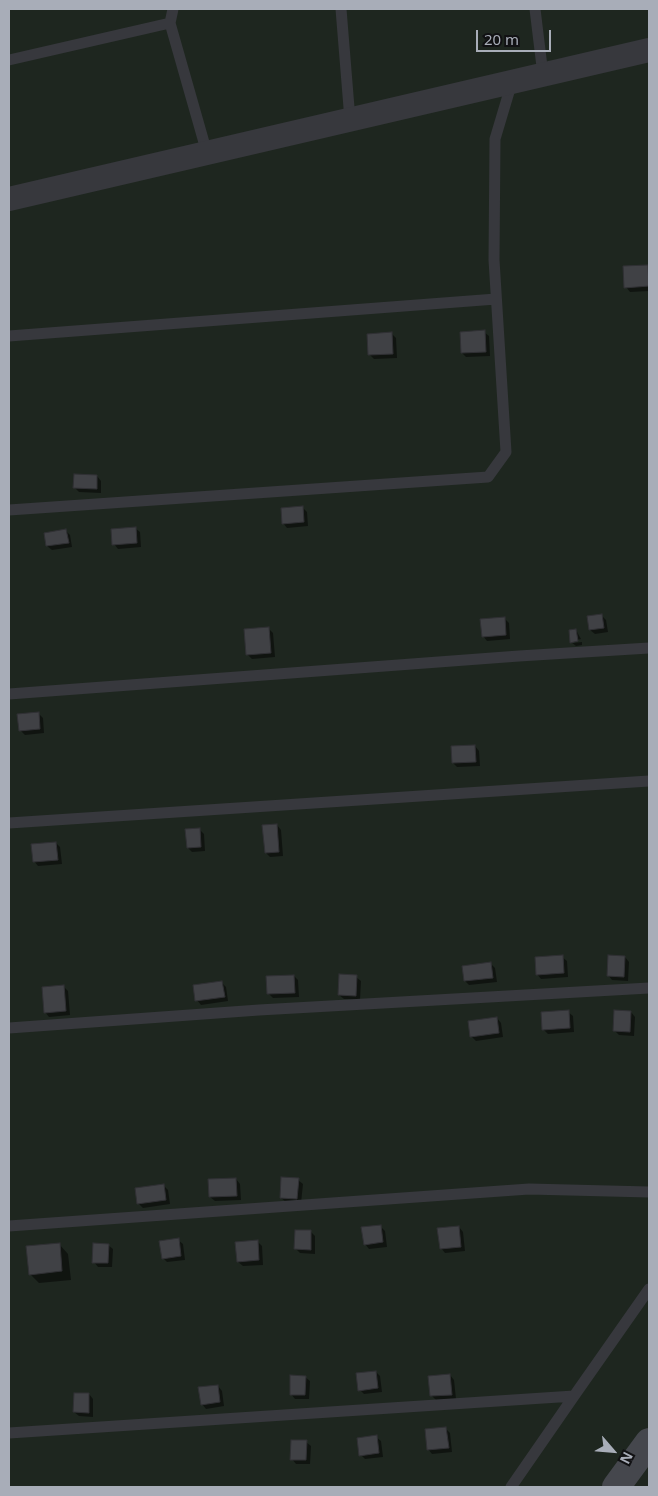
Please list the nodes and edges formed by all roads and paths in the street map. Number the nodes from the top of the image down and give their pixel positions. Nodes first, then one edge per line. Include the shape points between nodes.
1 (173, 9) edge
2 (341, 9) edge
3 (535, 9) edge
4 (170, 24) junction
5 (649, 50) edge
6 (9, 60) edge
7 (543, 75) junction
8 (512, 82) junction
9 (350, 120) junction
10 (207, 153) junction
11 (9, 198) edge
12 (496, 299) junction
13 (9, 336) edge
14 (9, 510) edge
15 (649, 648) edge
16 (9, 694) edge
17 (649, 782) edge
18 (9, 823) edge
19 (649, 988) edge
20 (9, 1028) edge
21 (649, 1192) edge
22 (9, 1226) edge
23 (649, 1289) edge
24 (574, 1396) junction
25 (9, 1434) edge
26 (649, 1442) edge
27 (511, 1487) edge
28 (616, 1487) edge

1 - 4 lane
2 - 9 lane
3 - 7 lane
4 - 6 lane
4 - 10 lane
5 - 7 street
7 - 8 street
8 - 9 street
8 - 12 lane via 495,139
9 - 10 street
10 - 11 street
12 - 13 lane
12 - 14 lane via 506,452 488,477
15 - 16 lane
17 - 18 lane
19 - 20 lane
21 - 22 lane via 529,1189
23 - 24 lane
24 - 25 lane
24 - 27 lane
26 - 28 street

